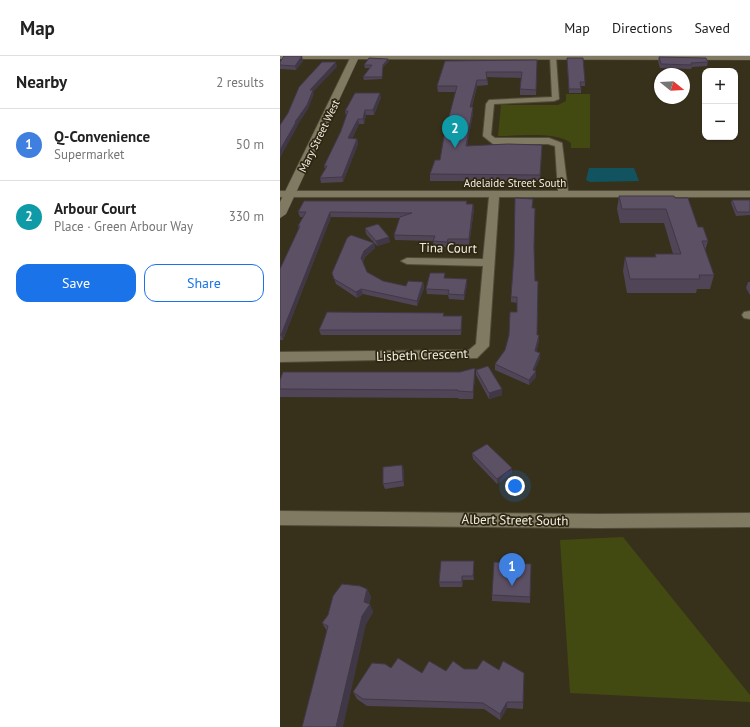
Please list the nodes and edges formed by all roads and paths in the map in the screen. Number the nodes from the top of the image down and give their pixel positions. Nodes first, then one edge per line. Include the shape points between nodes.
1 (280, 56) edge
2 (355, 56) edge
3 (721, 56) edge
4 (553, 57) edge
5 (750, 57) edge
6 (285, 194) edge
7 (563, 194) junction
8 (750, 194) edge
9 (494, 195) junction
10 (280, 214) edge
11 (407, 261) dead end
12 (488, 262) junction
13 (280, 357) edge
14 (280, 518) edge
15 (750, 520) edge

1 - 2 main road
2 - 4 main road
2 - 6 street, Mary Street West via 334,104
3 - 4 main road
3 - 5 main road
4 - 7 street via 556,97 492,102 487,136 493,141 549,141 559,145
6 - 9 street, Adelaide Street South
6 - 10 street, Mary Street West
7 - 8 street, Adelaide Street South
7 - 9 street, Adelaide Street South
9 - 12 street, Lisbeth Crescent
11 - 12 street, Tina Court
12 - 13 street, Lisbeth Crescent via 482,346 472,355
14 - 15 street, Albert Street South

